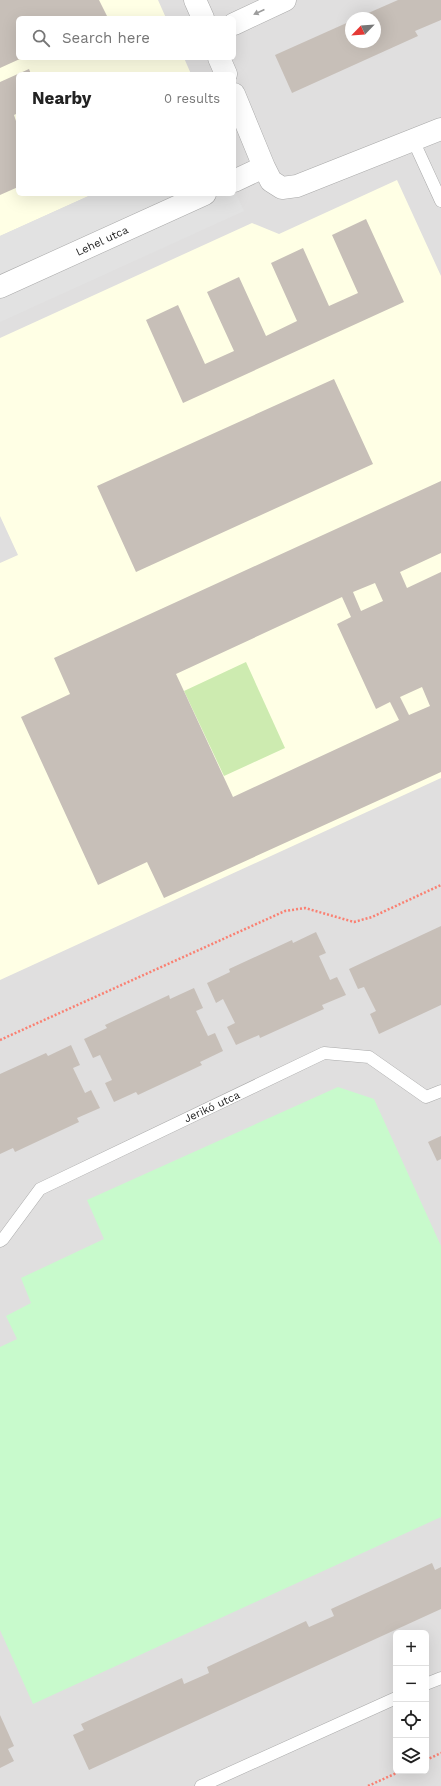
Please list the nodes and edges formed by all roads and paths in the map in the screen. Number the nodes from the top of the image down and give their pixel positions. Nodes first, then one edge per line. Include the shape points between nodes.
1 (195, 0) edge
2 (285, 0) edge
3 (202, 16) edge
4 (236, 23) edge
5 (220, 60) edge
6 (225, 72) edge
7 (236, 99) edge
8 (441, 129) edge
9 (413, 140) junction
10 (264, 167) junction
11 (236, 180) edge
12 (201, 196) edge
13 (441, 201) edge
14 (0, 287) edge
15 (441, 885) edge
16 (0, 1040) edge
17 (441, 1091) edge
18 (0, 1241) edge
19 (441, 1678) edge
20 (429, 1683) edge
21 (393, 1699) edge
22 (441, 1754) edge
23 (429, 1759) edge
24 (395, 1774) edge
25 (201, 1786) edge
26 (368, 1786) edge

1 - 3 street
2 -> 4 street
5 - 6 street
7 - 10 street
8 - 9 street
9 - 10 street via 298,186 282,188 271,181
9 - 13 lane
10 - 11 street
12 - 14 street, Lehel utca
15 - 16 path via 372,917 354,922 305,908 285,911
17 - 18 lane, Jerikó utca via 426,1097 370,1057 324,1053 40,1189
19 - 20 lane
21 - 25 lane
22 - 23 path
24 - 26 path

